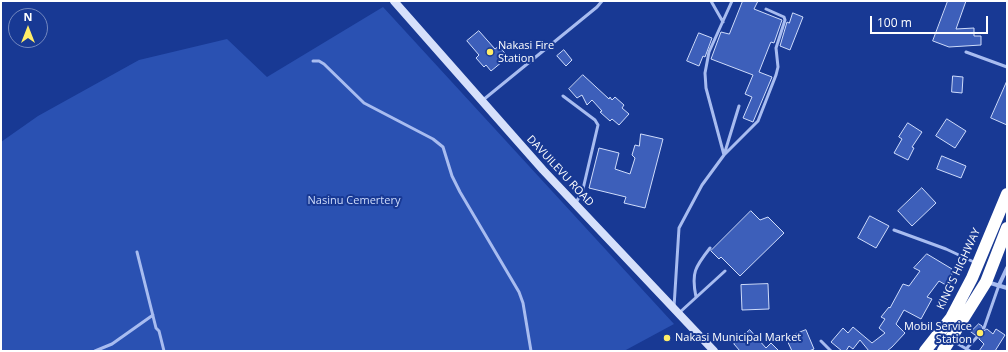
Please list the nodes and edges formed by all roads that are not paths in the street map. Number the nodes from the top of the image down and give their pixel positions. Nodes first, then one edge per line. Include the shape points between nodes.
1 (394, 1) edge
2 (602, 1) edge
3 (711, 1) edge
4 (732, 1) edge
5 (766, 9) dead end
6 (723, 22) junction
7 (966, 52) dead end
8 (313, 61) dead end
9 (1007, 67) edge
10 (563, 96) dead end
11 (482, 101) junction
12 (739, 106) dead end
13 (724, 155) junction
14 (1007, 194) edge
15 (575, 204) junction
16 (1007, 228) edge
17 (894, 230) dead end
18 (710, 248) dead end
19 (137, 252) dead end
20 (978, 264) junction
21 (1007, 268) edge
22 (725, 271) dead end
23 (986, 282) junction
24 (999, 285) junction
25 (1007, 288) edge
26 (696, 297) junction
27 (676, 311) junction
28 (153, 315) junction
29 (984, 328) dead end
30 (977, 337) dead end
31 (951, 340) junction
32 (821, 341) dead end
33 (968, 350) edge
34 (95, 351) edge
35 (164, 351) edge
36 (531, 351) edge
37 (714, 351) edge
38 (831, 351) edge
39 (926, 351) edge
40 (943, 351) edge

1 - 11 street, DAVUILEVU ROAD
2 - 11 lane
3 - 6 lane
4 - 6 lane
5 - 13 lane via 784,17 785,20 776,48 776,75 758,121
6 - 13 lane via 707,59 704,73 719,143
7 - 9 lane
8 - 36 lane via 324,64 364,104 433,139 443,147 460,192 519,292
10 - 15 lane via 598,125 583,189
11 - 15 street, DAVUILEVU ROAD
12 - 13 lane
13 - 27 lane via 702,185 679,228
14 - 20 highway, KING'S HIGHWAY
15 - 27 street, DAVUILEVU ROAD
16 - 23 highway
17 - 20 lane
18 - 26 lane via 697,264 694,273
19 - 28 lane
20 - 39 highway, KING'S HIGHWAY via 951,318
21 - 24 street
22 - 26 lane
23 - 24 street
23 - 31 highway
24 - 25 street
24 - 29 lane
26 - 27 lane
27 - 37 street, DAVUILEVU ROAD
28 - 34 lane via 112,344
28 - 35 lane
30 - 33 lane
31 - 33 lane
31 - 40 highway
32 - 38 lane

